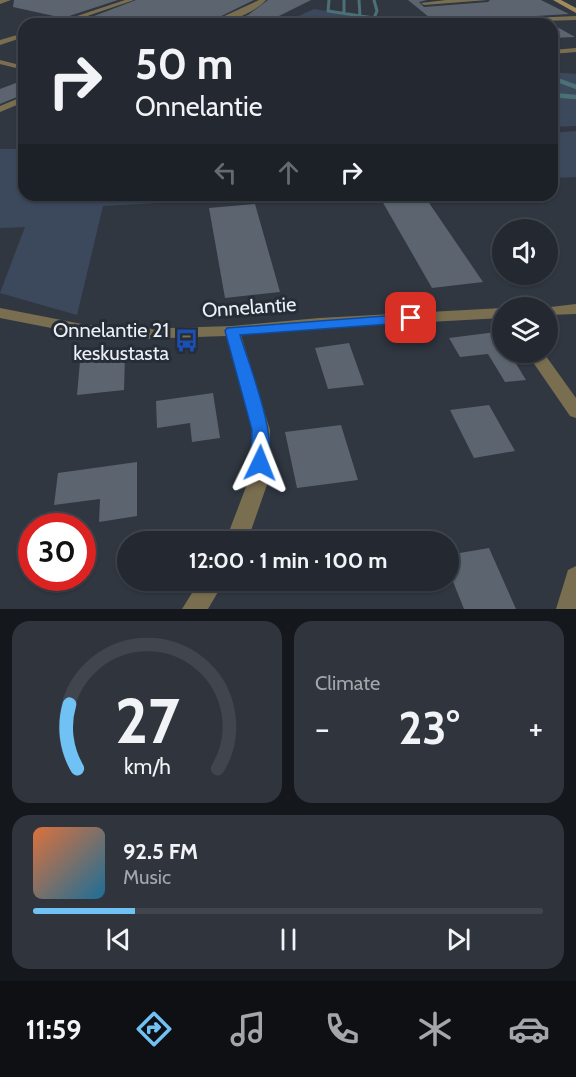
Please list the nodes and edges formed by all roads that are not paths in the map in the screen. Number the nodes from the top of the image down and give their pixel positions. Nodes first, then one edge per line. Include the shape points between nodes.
1 (8, 0) edge
2 (131, 0) edge
3 (263, 0) edge
4 (485, 0) edge
5 (556, 0) edge
6 (0, 3) edge
7 (424, 3) dead end
8 (576, 11) edge
9 (76, 18) edge
10 (226, 18) edge
11 (576, 18) edge
12 (558, 19) edge
13 (18, 37) edge
14 (0, 43) edge
15 (576, 50) edge
16 (558, 52) edge
17 (0, 62) edge
18 (18, 66) edge
19 (18, 102) edge
20 (0, 109) edge
21 (576, 309) edge
22 (558, 310) edge
23 (0, 313) edge
24 (492, 314) edge
25 (232, 331) junction
26 (542, 363) edge
27 (576, 411) edge
28 (240, 531) edge
29 (576, 576) edge
30 (206, 591) edge
31 (194, 609) edge
32 (568, 609) edge

1 - 6 street
2 - 9 street
3 - 10 street
4 - 7 street
5 - 8 street
11 - 12 street
13 - 14 street
15 - 16 street
17 - 18 street
19 - 20 street
21 - 22 street
23 - 25 street, Onnelantie via 87,330 139,334
24 - 25 street, Onnelantie
25 - 28 street via 261,430 259,479
26 - 27 street
29 - 32 street
30 - 31 street

